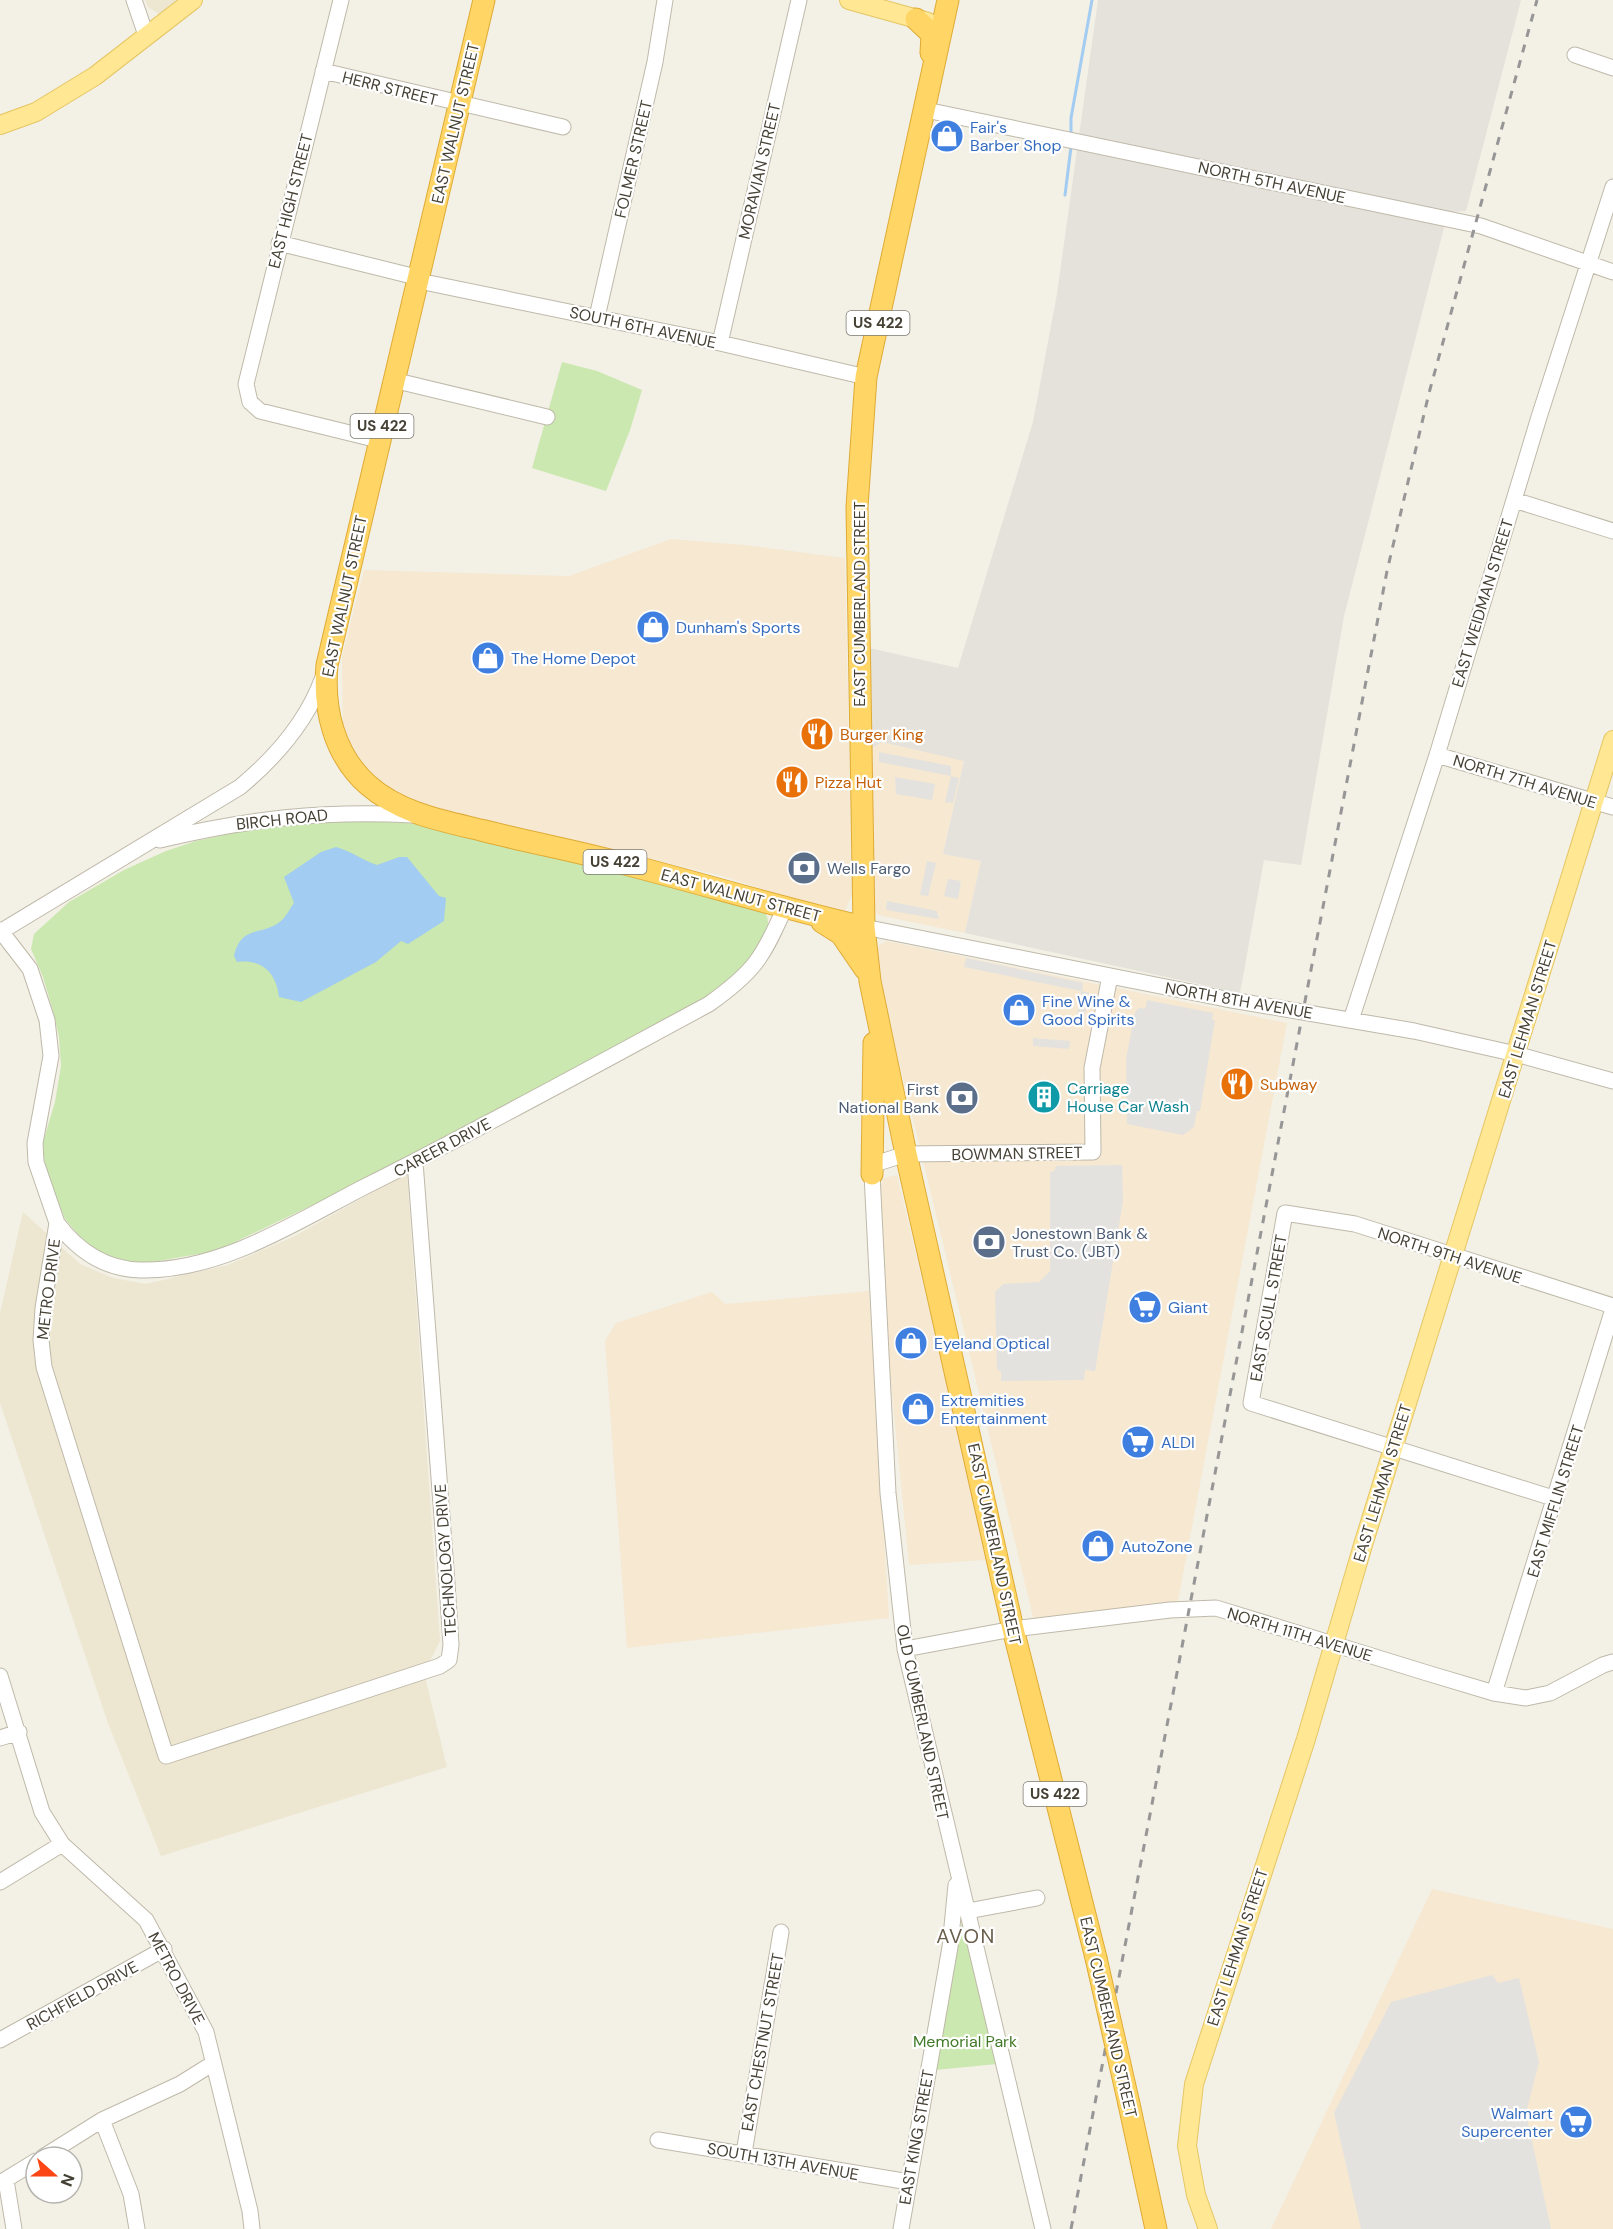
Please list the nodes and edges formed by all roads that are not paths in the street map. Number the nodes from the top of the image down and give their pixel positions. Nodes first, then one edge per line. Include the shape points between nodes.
1 (134, 0) edge
2 (193, 0) edge
3 (341, 0) edge
4 (484, 0) edge
5 (665, 0) edge
6 (799, 0) edge
7 (849, 0) edge
8 (948, 0) edge
9 (916, 19) junction
10 (943, 27) junction
11 (146, 35) junction
12 (1575, 55) dead end
13 (1613, 68) edge
14 (323, 71) junction
15 (459, 105) junction
16 (926, 110) junction
17 (0, 125) edge
18 (563, 127) dead end
19 (1613, 187) edge
20 (279, 243) junction
21 (1588, 263) junction
22 (1613, 272) edge
23 (419, 280) junction
24 (597, 317) junction
25 (720, 343) junction
26 (866, 377) junction
27 (393, 380) junction
28 (547, 417) dead end
29 (378, 440) junction
30 (1514, 500) junction
31 (1613, 531) edge
32 (327, 665) junction
33 (1613, 740) edge
34 (1437, 755) junction
35 (1595, 802) junction
36 (1613, 807) edge
37 (420, 815) junction
38 (146, 844) junction
39 (785, 907) junction
40 (809, 914) junction
41 (864, 927) junction
42 (0, 931) edge
43 (1110, 976) junction
44 (870, 981) junction
45 (874, 1004) junction
46 (1351, 1020) junction
47 (1516, 1054) junction
48 (1613, 1082) edge
49 (906, 1154) junction
50 (415, 1162) junction
51 (872, 1174) junction
52 (1285, 1213) joint
53 (57, 1223) junction
54 (1452, 1255) junction
55 (1613, 1307) edge
56 (1393, 1449) junction
57 (1556, 1499) junction
58 (1013, 1629) junction
59 (1333, 1642) junction
60 (905, 1649) junction
61 (1613, 1662) edge
62 (0, 1676) edge
63 (1494, 1693) junction
64 (19, 1732) junction
65 (0, 1738) edge
66 (166, 1756) joint
67 (62, 1844) junction
68 (956, 1867) junction
69 (0, 1882) edge
70 (1037, 1898) dead end
71 (968, 1911) junction
72 (781, 1932) dead end
73 (164, 1949) junction
74 (0, 2040) edge
75 (212, 2064) junction
76 (102, 2120) junction
77 (658, 2140) dead end
78 (62, 2145) edge
79 (744, 2153) junction
80 (24, 2169) edge
81 (3, 2182) edge
82 (909, 2182) junction
83 (14, 2229) edge
84 (138, 2229) edge
85 (252, 2229) edge
86 (901, 2229) edge
87 (1043, 2229) edge
88 (1156, 2229) edge
89 (1208, 2229) edge

1 - 11 street
2 - 11 main road
3 - 14 street, EAST HIGH STREET
4 - 15 highway, EAST WALNUT STREET / US 422
5 - 24 street, FOLMER STREET via 655,62
6 - 25 street, MORAVIAN STREET
7 - 9 main road
8 - 10 highway, EAST CUMBERLAND STREET / US 422
9 - 10 main road
9 - 16 highway via 928,28 933,41 922,98
10 - 16 highway, EAST CUMBERLAND STREET / US 422
11 - 17 main road via 66,95 36,112
12 - 13 street
14 - 15 street, HERR STREET
14 - 20 street, EAST HIGH STREET
15 - 18 street, HERR STREET
15 - 23 highway, EAST WALNUT STREET / US 422
16 - 21 street, NORTH 5TH AVENUE via 1481,226
16 - 26 highway, EAST CUMBERLAND STREET / US 422
19 - 21 street, EAST WEIDMAN STREET
20 - 23 street, SOUTH 6TH AVENUE
20 - 29 street, EAST HIGH STREET via 246,384 250,402 261,411
21 - 22 street, NORTH 5TH AVENUE
21 - 30 street, EAST WEIDMAN STREET
23 - 24 street, SOUTH 6TH AVENUE
23 - 27 highway, EAST WALNUT STREET / US 422
24 - 25 street, SOUTH 6TH AVENUE
25 - 26 street, SOUTH 6TH AVENUE
26 - 41 highway, EAST CUMBERLAND STREET / US 422 via 857,507
27 - 28 street
27 - 29 highway, EAST WALNUT STREET / US 422
29 - 32 highway, EAST WALNUT STREET / US 422
30 - 31 street
30 - 34 street, EAST WEIDMAN STREET
32 - 37 highway, EAST WALNUT STREET / US 422 via 328,714 346,756 368,785
32 - 38 street, BIRCH ROAD via 315,699 266,766 240,787
33 - 35 main road, EAST LEHMAN STREET
34 - 35 street, NORTH 7TH AVENUE
34 - 46 street, EAST WEIDMAN STREET
35 - 36 street, NORTH 7TH AVENUE
35 - 47 main road, EAST LEHMAN STREET
37 - 38 street, BIRCH ROAD via 269,818
37 - 39 highway, EAST WALNUT STREET / US 422
38 - 42 street, BIRCH ROAD
39 - 40 highway, EAST WALNUT STREET / US 422
39 - 50 street, CAREER DRIVE via 757,964 739,983 709,1004
40 - 41 highway, EAST WALNUT STREET
40 - 44 highway, US 422 via 841,934
41 - 43 street, NORTH 8TH AVENUE
41 - 44 highway, EAST CUMBERLAND STREET / US 422
42 - 53 street, METRO DRIVE via 30,969 47,1020 51,1056 35,1143 36,1162
43 - 46 street, NORTH 8TH AVENUE
43 - 49 street, BOWMAN STREET via 1092,1068 1093,1152
44 - 45 highway, EAST CUMBERLAND STREET / US 422
45 - 49 highway, EAST CUMBERLAND STREET / US 422
45 - 51 highway
46 - 47 street, NORTH 8TH AVENUE
47 - 48 street, NORTH 8TH AVENUE
47 - 54 main road, EAST LEHMAN STREET
49 - 51 street via 878,1163
49 - 58 highway, EAST CUMBERLAND STREET / US 422
50 - 53 street, CAREER DRIVE via 238,1249 182,1267 142,1270 106,1264 72,1242
50 - 66 street, TECHNOLOGY DRIVE via 447,1583 449,1660 441,1666
51 - 60 street, OLD CUMBERLAND STREET via 888,1493
52 - 54 street, NORTH 9TH AVENUE via 1355,1224
52 - 56 street, EAST SCULL STREET via 1251,1403
53 - 66 street, METRO DRIVE via 43,1308 44,1368
54 - 55 street, NORTH 9TH AVENUE
54 - 56 main road, EAST LEHMAN STREET
55 - 57 street, EAST MIFFLIN STREET
56 - 57 street
56 - 59 main road, EAST LEHMAN STREET
57 - 63 street, EAST MIFFLIN STREET
58 - 59 street, NORTH 11TH AVENUE via 1216,1608
58 - 60 street, NORTH 11TH AVENUE
58 - 88 highway, EAST CUMBERLAND STREET / US 422, bridge via 1096,1958
59 - 63 street, NORTH 11TH AVENUE
59 - 89 main road, EAST LEHMAN STREET via 1306,1739 1194,2084 1187,2146 1196,2195
60 - 68 street, OLD CUMBERLAND STREET
61 - 63 street, NORTH 11TH AVENUE via 1550,1693 1526,1698
62 - 64 street, METRO DRIVE
64 - 65 street
64 - 67 street, METRO DRIVE via 42,1812
67 - 69 street
67 - 73 street, METRO DRIVE via 146,1920
68 - 71 street, OLD CUMBERLAND STREET
68 - 82 street, EAST KING STREET via 950,1947
70 - 71 street
71 - 87 street, OLD CUMBERLAND STREET
72 - 79 street, EAST CHESTNUT STREET
73 - 74 street, RICHFIELD DRIVE
73 - 75 street, METRO DRIVE via 206,2032
75 - 76 street via 180,2084
75 - 85 street, METRO DRIVE
76 - 78 street
76 - 84 street via 131,2194
77 - 79 street, SOUTH 13TH AVENUE
79 - 82 street, SOUTH 13TH AVENUE
80 - 81 street
81 - 83 street
82 - 86 street, EAST KING STREET

